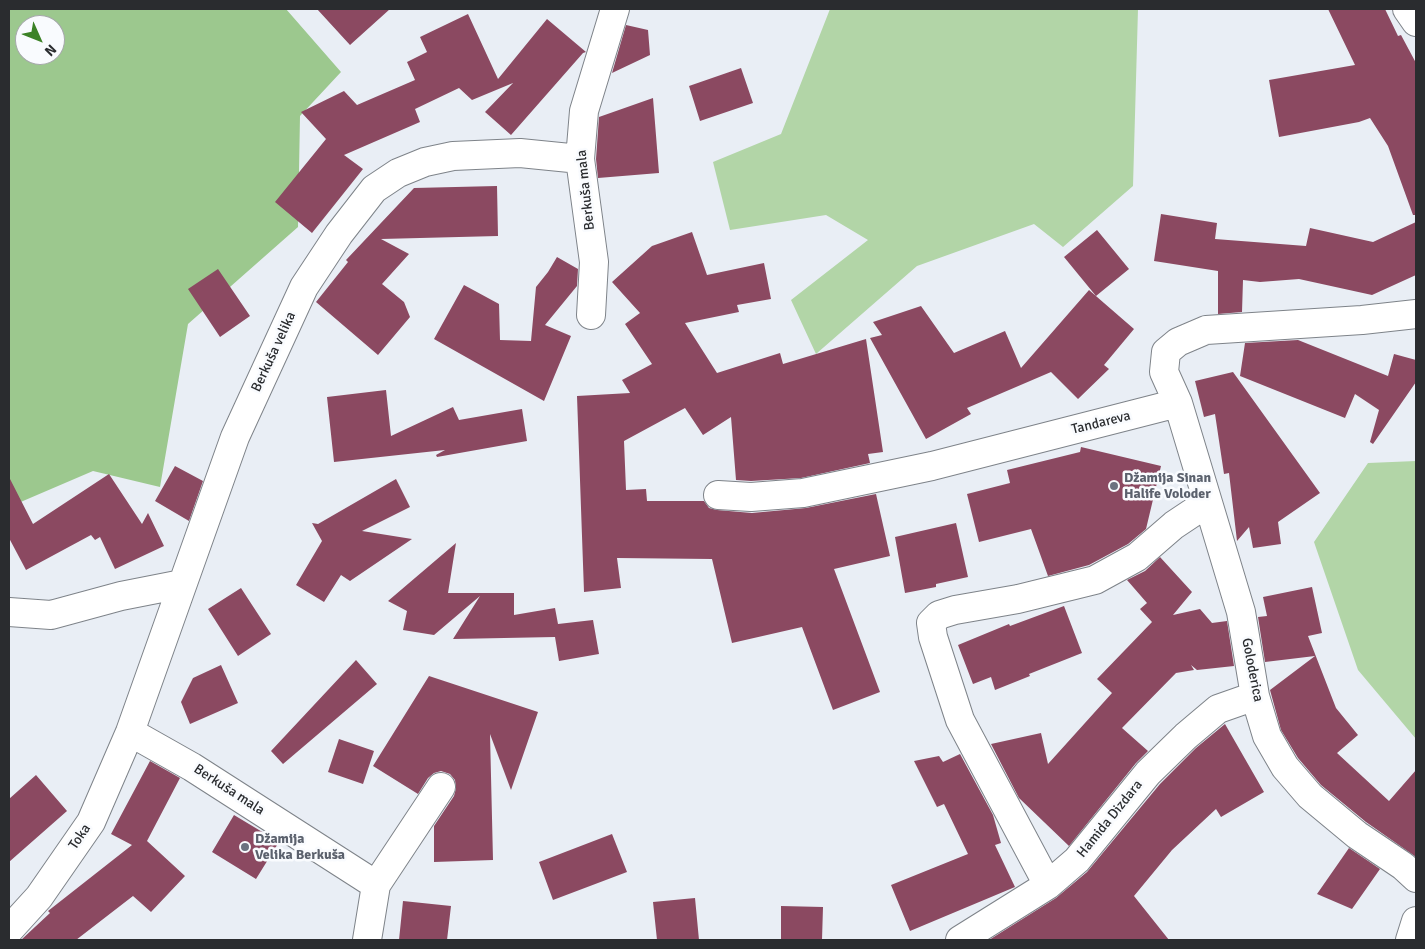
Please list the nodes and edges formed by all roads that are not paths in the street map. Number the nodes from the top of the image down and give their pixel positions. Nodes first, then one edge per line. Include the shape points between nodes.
1 (614, 9) edge
2 (1407, 9) edge
3 (1416, 22) edge
4 (580, 158) junction
5 (591, 315) dead end
6 (1416, 315) edge
7 (1178, 403) junction
8 (718, 495) dead end
9 (1207, 503) junction
10 (182, 584) junction
11 (9, 612) edge
12 (1256, 696) junction
13 (130, 732) junction
14 (441, 787) dead end
15 (1416, 879) edge
16 (376, 885) junction
17 (1048, 885) junction
18 (1416, 921) edge
19 (9, 930) edge
20 (366, 940) edge
21 (960, 940) edge
22 (1410, 940) edge

1 - 4 street, Berkuša mala via 584,111
2 - 3 street
4 - 5 street, Berkuša mala via 594,262
4 - 10 street, Berkuša velika via 520,153 453,156 425,162 398,173 374,189 304,287 235,437
6 - 7 street via 1206,330 1178,342 1166,352 1164,372
7 - 8 street, Tandareva via 932,466 803,493 751,497
7 - 9 street, Goloderica
9 - 12 street, Goloderica via 1241,612
9 - 17 street via 1174,525 1137,557 1095,580 955,610 939,615 931,623 960,720
10 - 11 street via 51,614
10 - 13 street, Berkuša velika
12 - 15 street, Goloderica via 1268,736 1285,767 1310,796
12 - 17 street, Hamida Dizdara via 1218,709 1186,736 1148,773 1077,860
13 - 16 street, Berkuša mala via 192,767
13 - 19 street, Toka via 91,822 40,896
14 - 16 street
16 - 20 street
17 - 21 street, Hamida Dizdara
18 - 22 street

